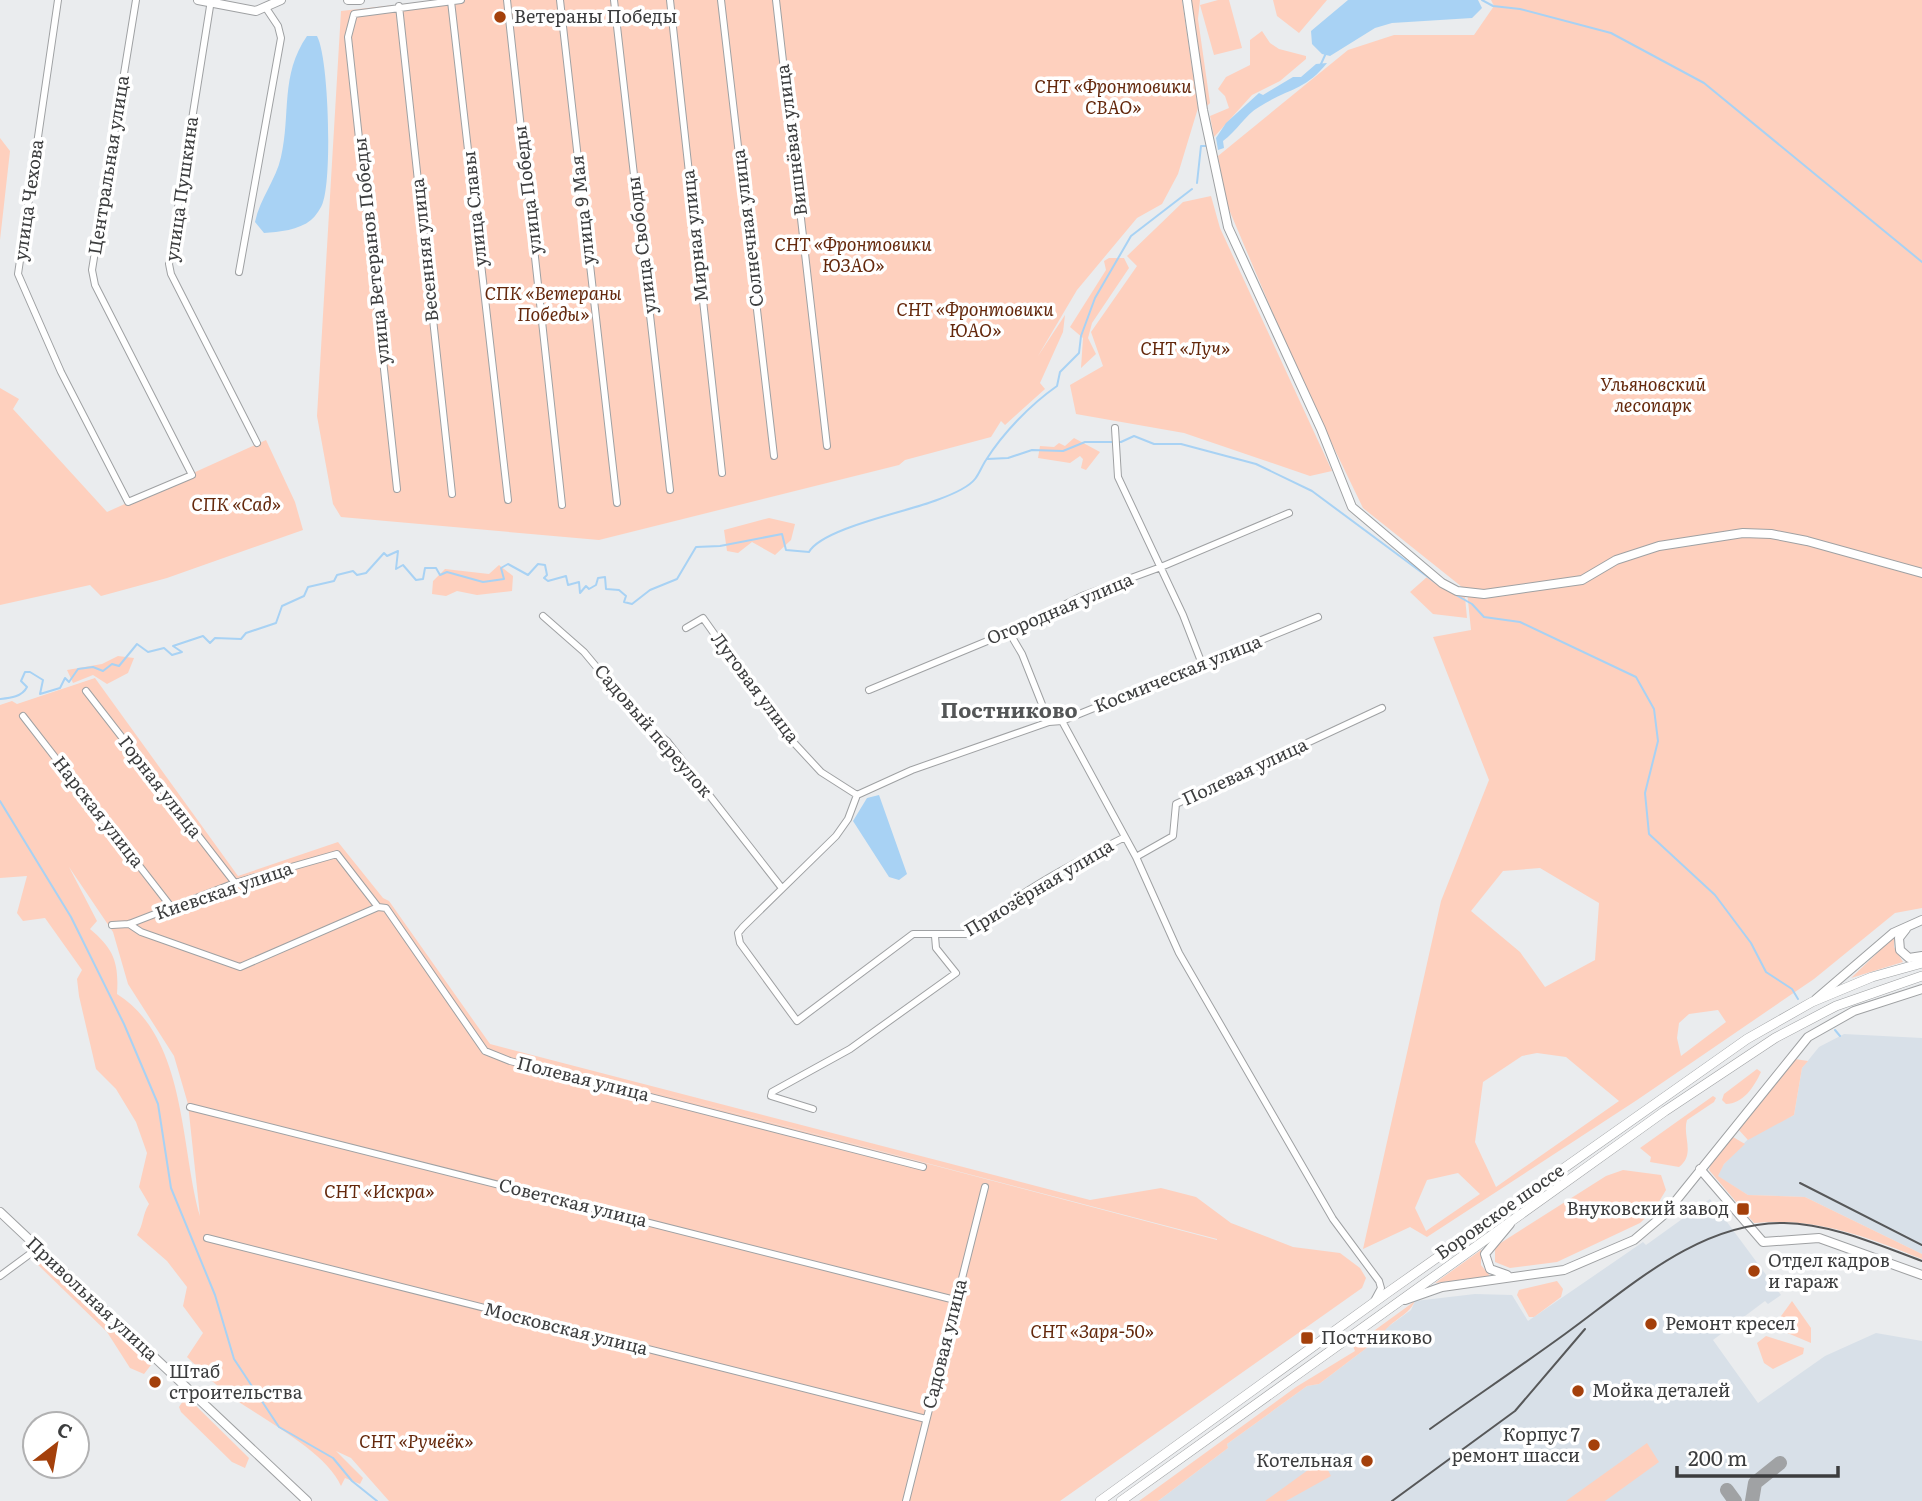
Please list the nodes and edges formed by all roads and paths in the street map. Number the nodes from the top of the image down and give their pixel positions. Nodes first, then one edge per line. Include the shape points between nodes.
1 (58, 0) edge
2 (136, 0) edge
3 (198, 0) edge
4 (281, 0) edge
5 (348, 0) edge
6 (354, 0) edge
7 (360, 0) edge
8 (461, 0) edge
9 (507, 0) edge
10 (560, 0) edge
11 (614, 0) edge
12 (670, 0) edge
13 (721, 0) edge
14 (776, 0) edge
15 (1187, 0) edge
16 (211, 1) edge
17 (452, 1) edge
18 (399, 6) junction
19 (266, 8) junction
20 (239, 272) dead end
21 (1115, 428) dead end
22 (257, 443) dead end
23 (827, 446) dead end
24 (774, 456) dead end
25 (722, 473) dead end
26 (192, 475) joint
27 (397, 489) dead end
28 (670, 490) dead end
29 (452, 494) dead end
30 (508, 500) dead end
31 (617, 503) dead end
32 (562, 505) dead end
33 (1289, 513) dead end
34 (1161, 567) junction
35 (1922, 573) edge
36 (543, 616) dead end
37 (1318, 617) dead end
38 (686, 628) dead end
39 (1009, 632) junction
40 (1202, 664) junction
41 (869, 690) dead end
42 (86, 691) dead end
43 (1382, 708) dead end
44 (23, 716) dead end
45 (1062, 721) junction
46 (1049, 722) junction
47 (857, 795) junction
48 (1124, 838) junction
49 (337, 854) joint
50 (1136, 858) junction
51 (235, 883) junction
52 (781, 887) junction
53 (378, 907) junction
54 (172, 908) junction
55 (1922, 921) edge
56 (129, 924) junction
57 (112, 925) dead end
58 (934, 936) junction
59 (1922, 956) edge
60 (1922, 963) edge
61 (1922, 976) edge
62 (1922, 989) edge
63 (1812, 1002) junction
64 (190, 1107) dead end
65 (813, 1109) dead end
66 (923, 1167) dead end
67 (1700, 1170) junction
68 (985, 1187) dead end
69 (0, 1212) edge
70 (1513, 1219) junction
71 (207, 1238) dead end
72 (38, 1248) junction
73 (1922, 1275) edge
74 (0, 1276) edge
75 (1527, 1276) junction
76 (1377, 1278) junction
77 (1403, 1281) junction
78 (955, 1300) junction
79 (1374, 1303) junction
80 (1392, 1305) junction
81 (926, 1419) junction
82 (307, 1501) edge
83 (906, 1501) edge
84 (1100, 1501) edge
85 (1121, 1501) edge

1 - 26 street, улица Чехова via 18,274 61,372 128,502
2 - 26 street, Центральная улица via 92,270 95,285
3 - 16 street
4 - 19 street
5 - 6 street
6 - 7 street
8 - 17 street
9 - 32 street, улица Победы
10 - 31 street, улица 9 Мая
11 - 28 street, улица Свободы
12 - 25 street, Мирная улица
13 - 24 street, Солнечная улица
14 - 23 street, Вишнёвая улица
15 - 35 street via 1203,110 1228,228 1352,507 1442,583 1457,591 1484,594 1582,580 1616,560 1659,546 1743,533 1807,541
16 - 19 street via 257,11
16 - 22 street, улица Пушкина via 169,264
17 - 18 street
17 - 30 street, улица Славы
18 - 27 street, улица Ветеранов Победы via 354,14 348,37
18 - 29 street, Весенняя улица
19 - 20 street via 281,38
21 - 34 street via 1118,477
33 - 34 street, Огородная улица
34 - 39 street, Огородная улица via 1082,596
34 - 40 street
36 - 52 street, Садовый переулок via 584,652 639,718 667,741
37 - 40 street, Космическая улица
38 - 47 street, Луговая улица via 703,618 783,731 821,772
39 - 41 street, Огородная улица
39 - 46 street
40 - 45 street, Космическая улица
42 - 51 street, Горная улица
43 - 50 street, Полевая улица via 1175,804 1173,836
44 - 54 street, Нарская улица
45 - 46 street, Космическая улица
45 - 48 street
46 - 47 street, Космическая улица
47 - 52 street via 836,836
48 - 50 street
48 - 58 street, Приозёрная улица via 992,914 970,934
49 - 51 street, Киевская улица
49 - 53 street, Полевая улица
50 - 76 street via 1179,953 1265,1105 1333,1219
51 - 54 street, Киевская улица
52 - 58 street, Приозёрная улица via 738,933 740,943 797,1021 913,934
53 - 56 street via 240,967
53 - 66 street, Полевая улица via 386,908 485,1051
54 - 56 street, Киевская улица
55 - 59 street via 1903,932 1898,944 1907,957
55 - 63 street via 1893,933
56 - 57 street, Киевская улица
58 - 65 street via 936,948 956,973 850,1049 772,1092 771,1096
60 - 63 main road, Боровское шоссе via 1872,977
61 - 70 main road, Боровское шоссе via 1836,1006 1780,1035
62 - 67 street via 1854,1011 1811,1034
63 - 77 main road, Боровское шоссе via 1747,1039
64 - 78 street, Советская улица
67 - 73 street via 1763,1242 1819,1238
67 - 75 street via 1661,1218 1634,1240 1573,1267
68 - 78 street, Садовая улица
69 - 72 street, Привольная улица
70 - 75 street via 1488,1246 1485,1259 1497,1274
70 - 80 main road, Боровское шоссе
71 - 81 street, Московская улица
72 - 74 street
72 - 82 street, Привольная улица
75 - 80 street via 1442,1287
76 - 77 street
76 - 79 street via 1381,1287
77 - 79 main road, Боровское шоссе
78 - 81 street, Садовая улица
79 - 84 main road, Боровское шоссе
80 - 85 main road, Боровское шоссе
81 - 83 street, Садовая улица

